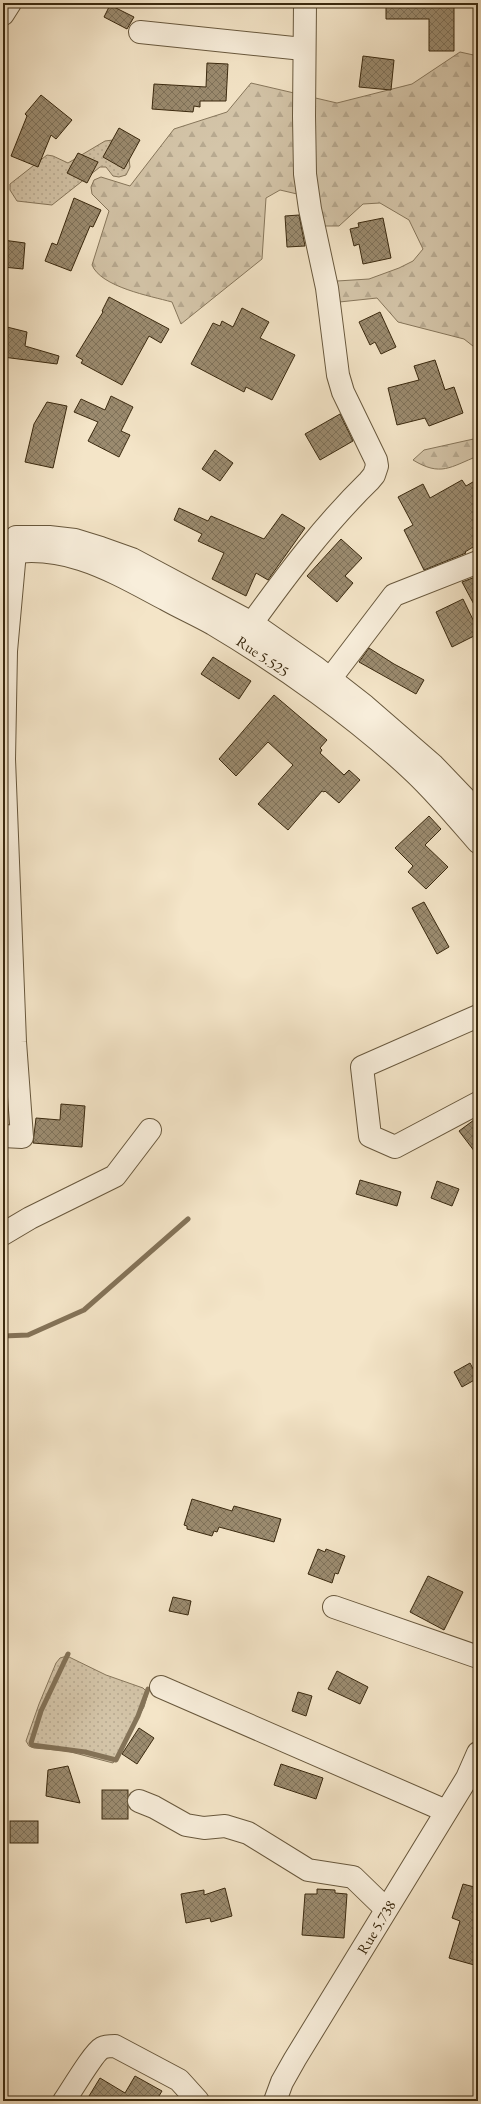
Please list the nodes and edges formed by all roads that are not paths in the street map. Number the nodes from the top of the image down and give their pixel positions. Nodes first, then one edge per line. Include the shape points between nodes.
1 (10, 3) edge
2 (304, 3) edge
3 (3, 14) edge
4 (140, 32) dead end
5 (303, 49) junction
6 (7, 549) edge
7 (478, 562) edge
8 (252, 623) junction
9 (330, 679) junction
10 (478, 812) edge
11 (478, 842) edge
12 (6, 901) edge
13 (478, 1016) edge
14 (478, 1103) edge
15 (150, 1130) dead end
16 (3, 1136) edge
17 (3, 1234) edge
18 (334, 1607) dead end
19 (478, 1657) edge
20 (161, 1687) dead end
21 (478, 1753) edge
22 (138, 1800) dead end
23 (446, 1811) junction
24 (386, 1909) junction
25 (64, 2101) edge
26 (198, 2101) edge
27 (275, 2101) edge

1 - 3 street
2 - 5 street
4 - 5 street
5 - 8 street via 305,174 333,321 338,375 343,392 374,454 377,466 369,481 297,560
6 - 8 street, Rue 5.525 via 15,537 49,536 75,540 132,559
6 - 11 street, Rue 5.525 via 68,556 119,573 232,636 300,681 383,746 433,792
6 - 12 street via 4,708
7 - 9 street via 394,595
8 - 9 street, Rue 5.525
9 - 10 street, Rue 5.525 via 433,765
12 - 16 street via 22,1137
13 - 14 street via 362,1066 370,1136 395,1146
15 - 17 street via 115,1176
18 - 19 street
20 - 23 street
21 - 23 street, Rue 5.738 via 467,1778
22 - 24 street via 186,1825 204,1828 225,1826 248,1833 308,1870 353,1877
23 - 24 street, Rue 5.738
24 - 27 street, Rue 5.738 via 295,2058
25 - 26 street via 95,2055 101,2048 108,2046 120,2049 179,2080

